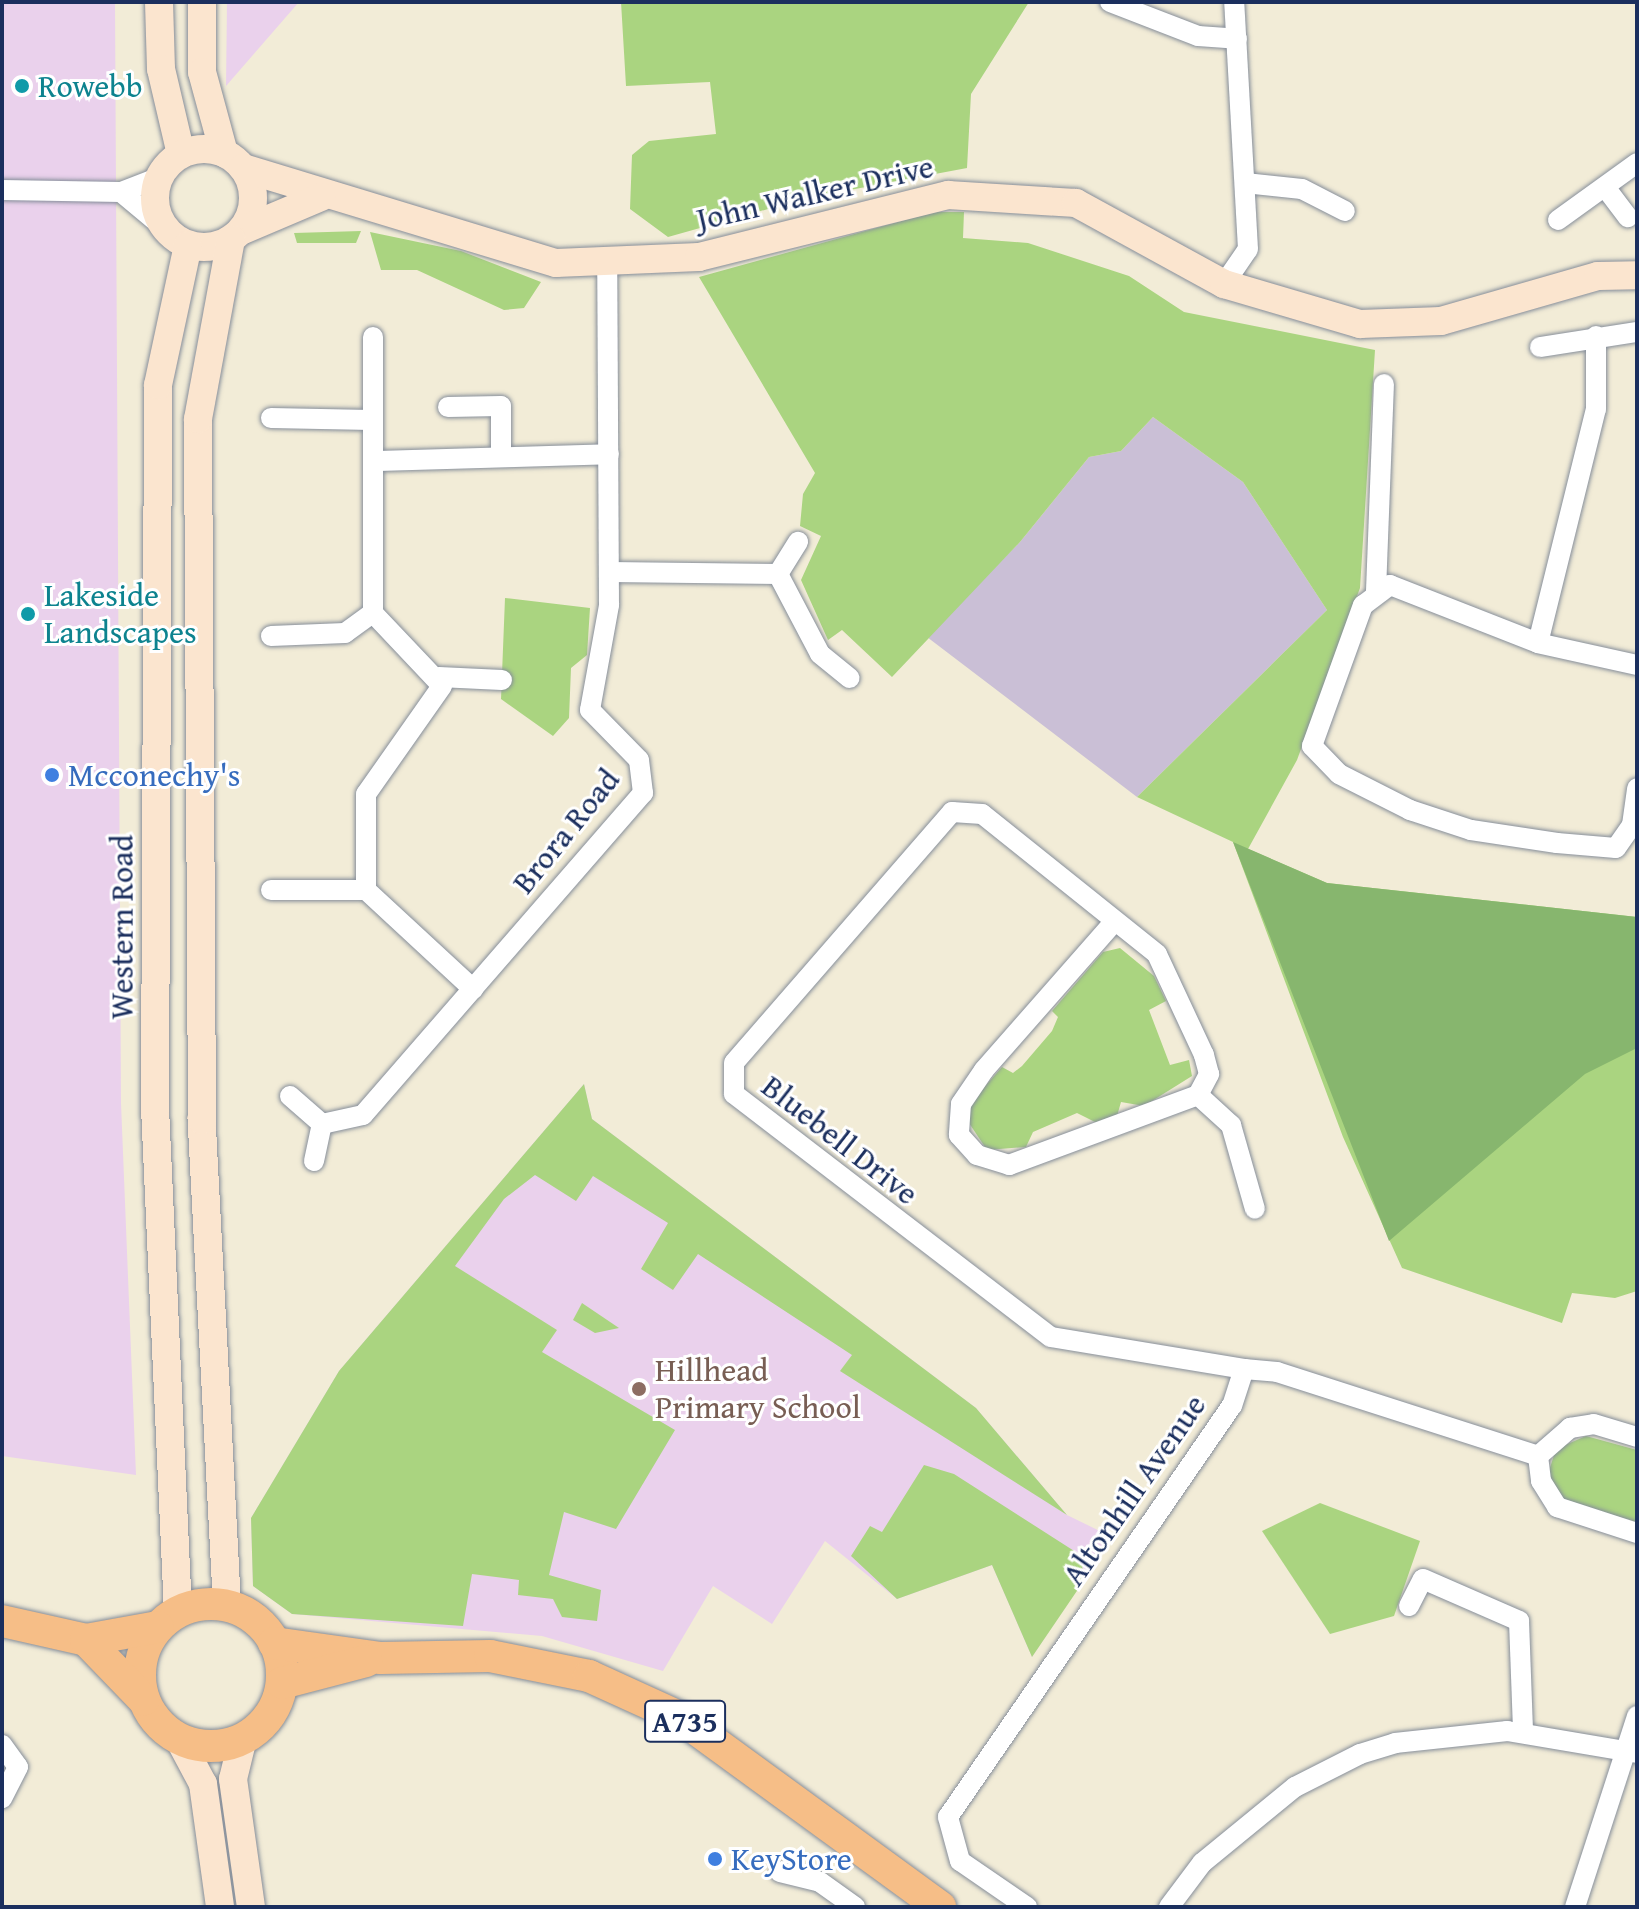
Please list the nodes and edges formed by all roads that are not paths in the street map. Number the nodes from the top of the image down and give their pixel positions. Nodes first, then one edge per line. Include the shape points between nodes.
1 (159, 2) edge
2 (202, 2) edge
3 (1110, 2) edge
4 (1234, 2) edge
5 (1237, 39) junction
6 (181, 154) junction
7 (234, 160) junction
8 (1637, 163) edge
9 (158, 178) junction
10 (1245, 183) junction
11 (1605, 187) junction
12 (2, 190) edge
13 (121, 192) junction
14 (321, 197) junction
15 (1345, 211) dead end
16 (1628, 217) dead end
17 (1558, 220) dead end
18 (163, 227) junction
19 (237, 234) junction
20 (188, 245) junction
21 (607, 265) junction
22 (1637, 275) edge
23 (1224, 284) junction
24 (1637, 332) edge
25 (1596, 336) junction
26 (373, 337) dead end
27 (1540, 347) dead end
28 (1384, 384) dead end
29 (448, 407) dead end
30 (271, 418) dead end
31 (371, 420) junction
32 (609, 454) junction
33 (501, 456) junction
34 (378, 461) junction
35 (798, 542) dead end
36 (609, 572) junction
37 (778, 574) junction
38 (1376, 591) junction
39 (373, 613) junction
40 (271, 636) dead end
41 (1538, 643) junction
42 (199, 645) junction
43 (157, 648) junction
44 (1637, 665) edge
45 (439, 677) junction
46 (850, 678) dead end
47 (502, 680) dead end
48 (1637, 788) edge
49 (271, 890) dead end
50 (366, 890) junction
51 (1114, 922) junction
52 (473, 989) junction
53 (1198, 1095) junction
54 (290, 1096) dead end
55 (322, 1124) junction
56 (314, 1161) dead end
57 (1255, 1209) dead end
58 (1244, 1369) junction
59 (1637, 1437) edge
60 (1538, 1456) junction
61 (1637, 1533) edge
62 (227, 1605) junction
63 (1409, 1606) dead end
64 (168, 1619) junction
65 (2, 1621) edge
66 (86, 1640) junction
67 (274, 1643) junction
68 (381, 1658) junction
69 (282, 1683) junction
70 (144, 1700) junction
71 (1637, 1716) edge
72 (1523, 1731) junction
73 (243, 1738) junction
74 (179, 1739) junction
75 (2, 1745) edge
76 (1632, 1751) edge
77 (2, 1798) edge
78 (780, 1872) dead end
79 (220, 1907) edge
80 (251, 1907) edge
81 (855, 1907) edge
82 (940, 1907) edge
83 (1027, 1907) edge
84 (1169, 1907) edge
85 (1575, 1907) edge

1 - 6 main road via 161,69
2 - 7 main road via 202,72
3 - 5 street via 1198,36
4 - 5 street
5 - 10 street
6 - 7 main road
6 - 9 main road
7 - 14 main road, John Walker Drive
7 - 19 main road via 253,199
8 - 11 street
9 - 13 street
9 - 18 main road via 155,203
10 - 15 street via 1302,189
10 - 23 street via 1248,249
11 - 16 street
11 - 17 street
12 - 13 street
13 - 18 street
14 - 19 main road
14 - 21 main road, John Walker Drive via 408,213 556,263
18 - 20 main road
19 - 20 main road
19 - 42 main road via 198,419
20 - 43 main road, Western Road via 158,385
21 - 23 main road, John Walker Drive via 699,257 948,195 1012,195 1076,203 1115,219
21 - 32 street, Brora Road
22 - 23 main road, John Walker Drive via 1598,276 1409,325 1332,319
24 - 25 street
25 - 27 street
25 - 41 street via 1596,409
26 - 31 street
28 - 38 street
29 - 33 street via 501,406
30 - 31 street
31 - 34 street
32 - 33 street
32 - 36 street, Brora Road
33 - 34 street
34 - 39 street via 369,479
35 - 37 street
36 - 37 street
36 - 52 street, Brora Road via 604,653 590,710 639,760 643,793
37 - 46 street via 820,654
38 - 41 street via 1390,585 1423,593
38 - 48 street via 1363,605 1315,730 1312,746 1322,762 1410,810 1471,830 1599,848 1625,840
39 - 40 street via 345,633
39 - 45 street
41 - 44 street
42 - 43 main road
42 - 62 main road via 202,1120
43 - 64 main road, Western Road via 155,1107
45 - 47 street
45 - 50 street via 435,703 366,794
49 - 50 street
50 - 52 street
51 - 53 street, Bluebell Drive via 1157,954 1189,1015 1209,1074
51 - 53 street via 984,1070 961,1104 959,1135 977,1155 1009,1165
51 - 58 street, Bluebell Drive via 982,814 952,812 734,1063 734,1094 1051,1337
52 - 55 street, Brora Road via 363,1115
53 - 57 street via 1231,1125
54 - 55 street
55 - 56 street
58 - 60 street via 1277,1372
58 - 83 street, Altonhill Avenue via 1232,1406 948,1817 960,1861
59 - 60 street via 1594,1424 1570,1428
60 - 61 street via 1541,1481 1557,1507
62 - 64 main road
62 - 67 main road via 250,1615
63 - 72 street via 1423,1579 1519,1621
64 - 66 main road
64 - 70 main road via 139,1676
65 - 66 main road
66 - 70 main road
67 - 68 main road, A735
67 - 69 main road
68 - 69 main road, A735
68 - 82 main road, A735 via 490,1656 589,1676 681,1718
69 - 73 main road via 270,1716
70 - 74 main road
71 - 76 street
72 - 76 street
72 - 84 street via 1395,1743 1360,1754 1295,1787 1202,1863
73 - 74 main road via 204,1747
73 - 80 main road via 233,1779
74 - 79 main road via 203,1784
75 - 77 street via 18,1767
76 - 85 street
78 - 81 street via 820,1882

